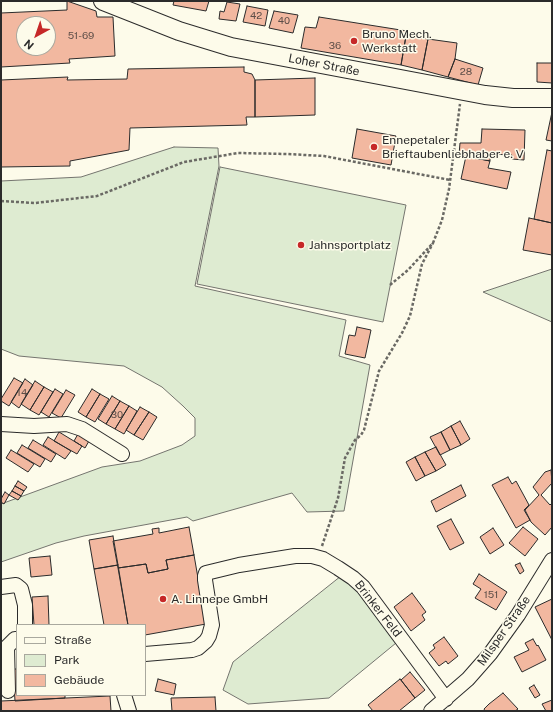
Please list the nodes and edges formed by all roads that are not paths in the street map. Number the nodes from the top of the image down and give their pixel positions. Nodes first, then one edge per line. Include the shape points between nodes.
1 (103, 1) edge
2 (552, 98) edge
3 (1, 424) edge
4 (122, 454) dead end
5 (552, 560) edge
6 (1, 587) edge
7 (25, 624) edge
8 (8, 643) edge
9 (146, 654) edge
10 (8, 691) dead end
11 (124, 696) edge
12 (446, 700) junction
13 (130, 711) edge
14 (431, 711) edge

1 - 2 main road, Loher Straße via 179,31 231,47 462,92 513,98
3 - 4 street via 67,424 82,429
5 - 12 street, Milsper Straße via 490,654
6 - 7 street via 16,585 21,589 25,605
8 - 10 street
9 - 12 street, Brinker Feld via 192,650 206,641 212,625 205,574 239,565 312,556 338,568 362,587
11 - 13 street
12 - 14 street, Milsper Straße

